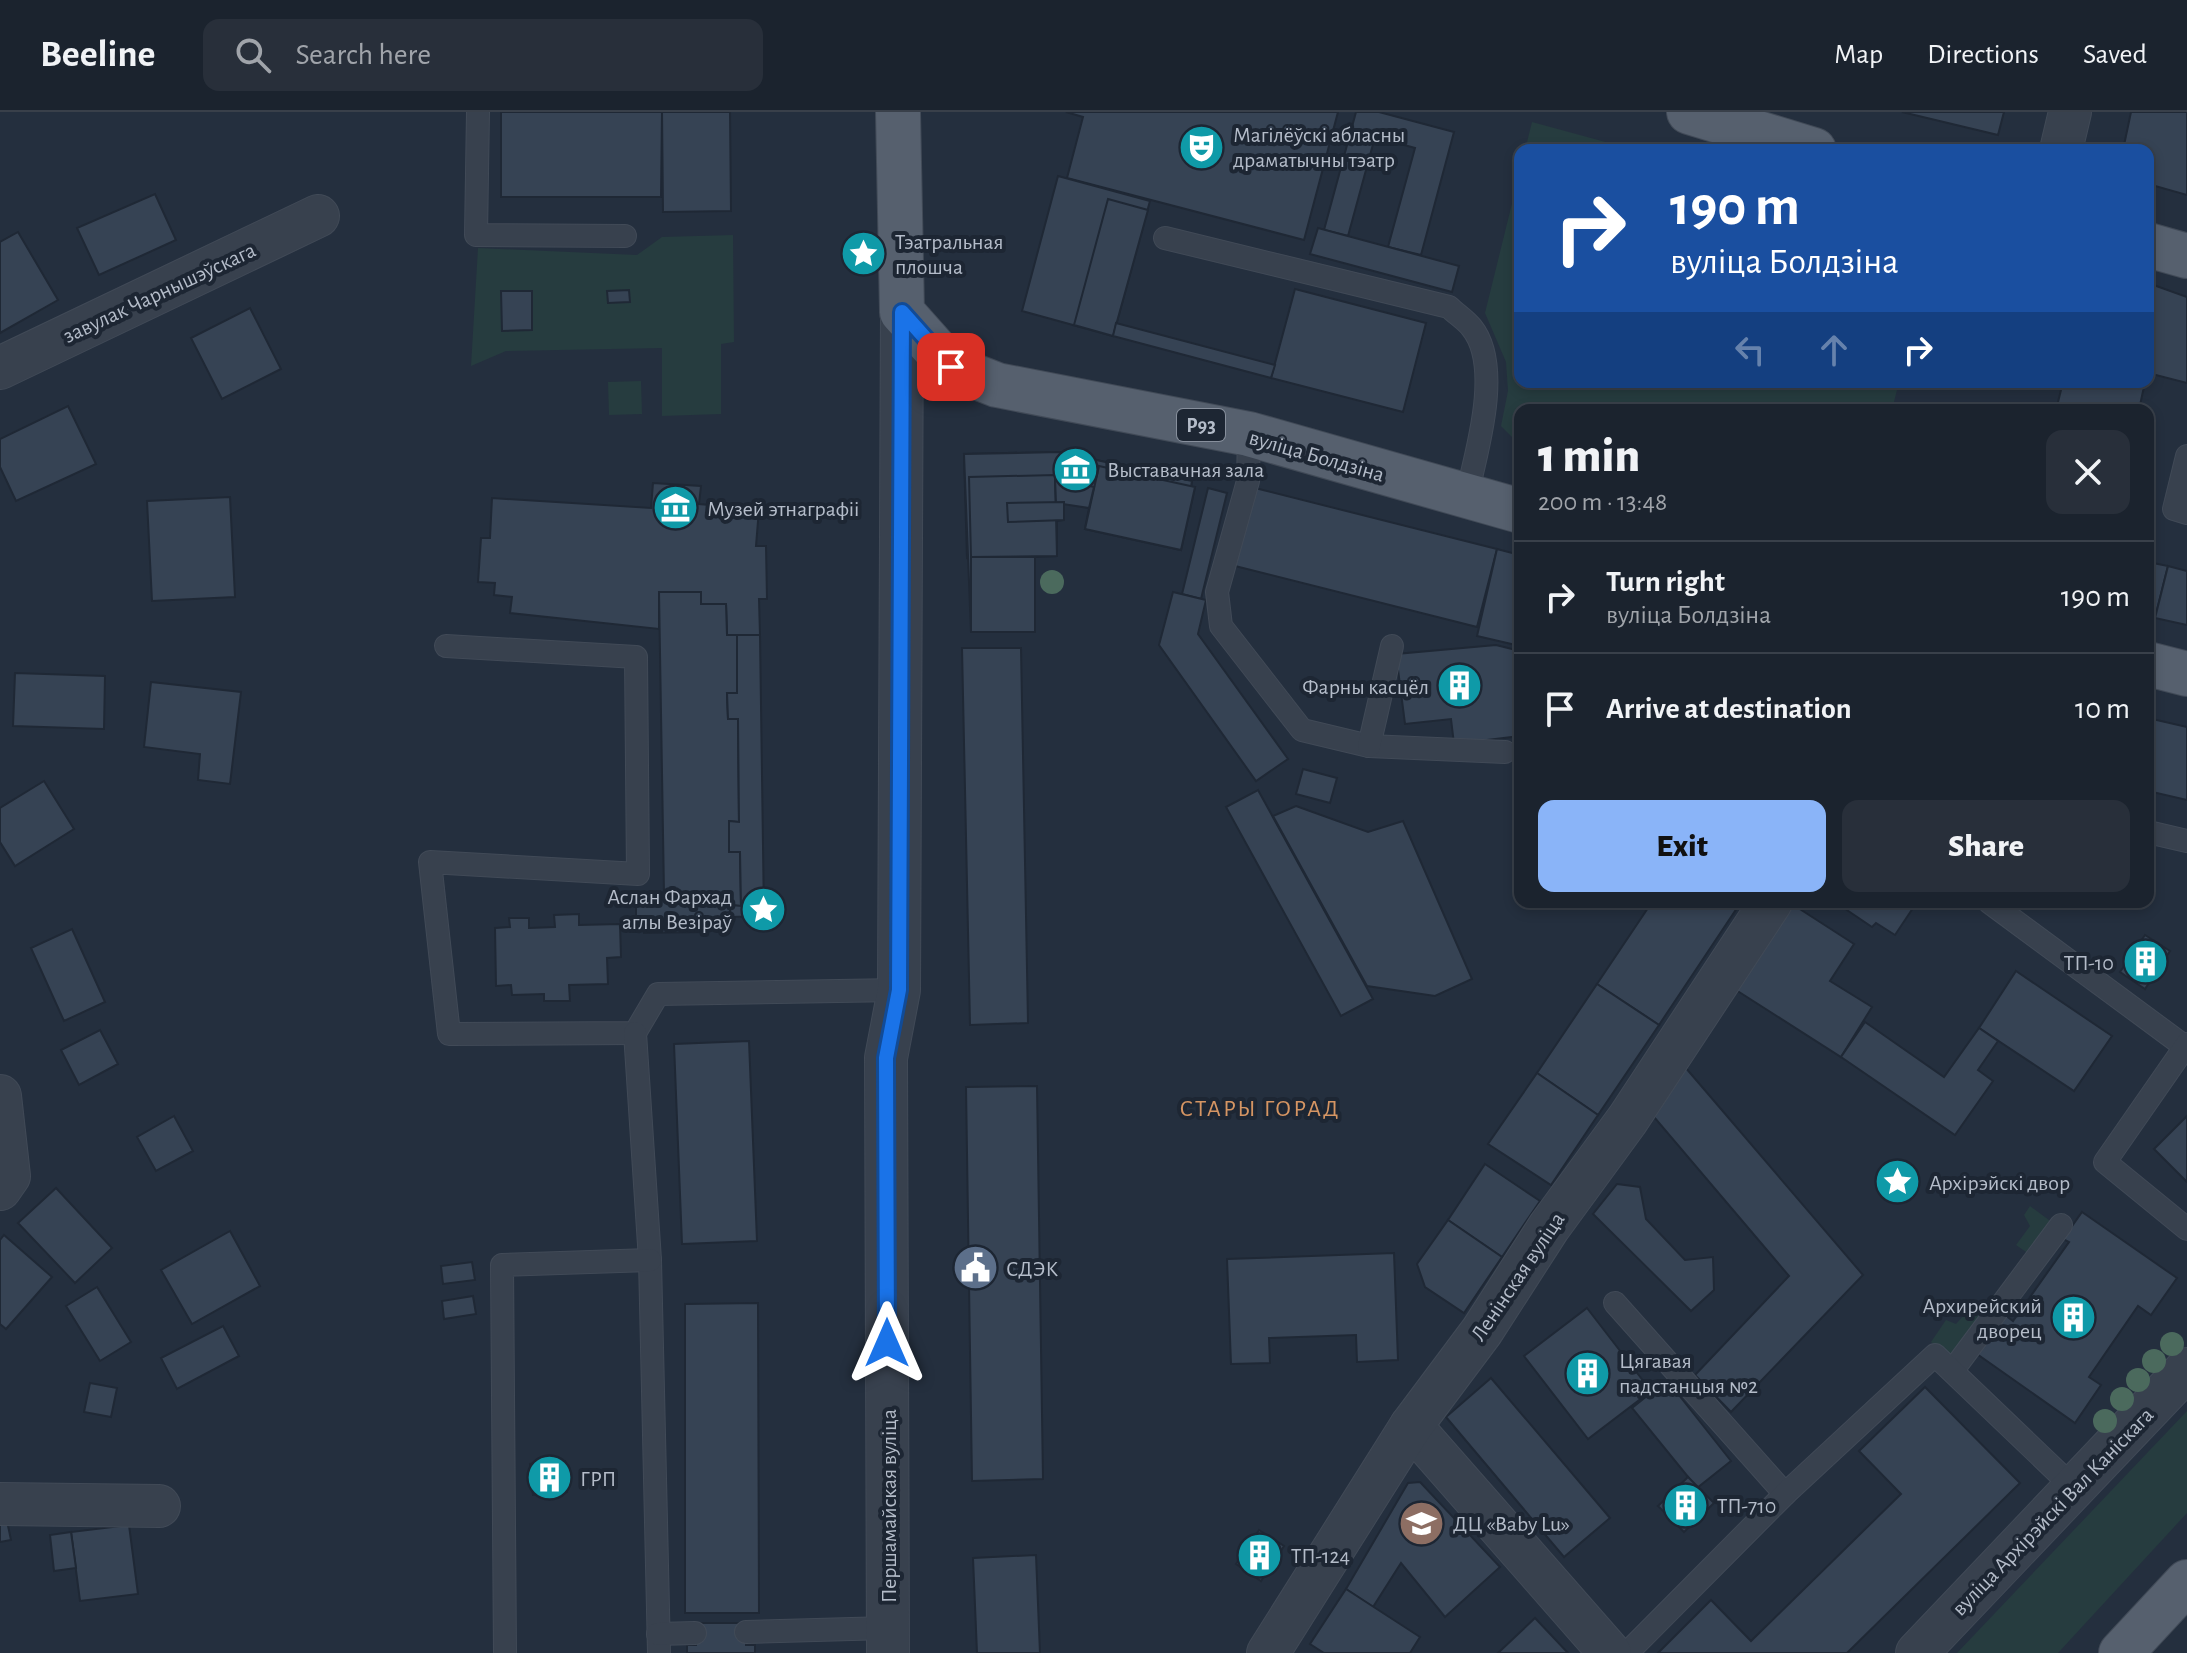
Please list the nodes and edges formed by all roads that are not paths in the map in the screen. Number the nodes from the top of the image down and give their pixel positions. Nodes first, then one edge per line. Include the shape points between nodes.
1 (478, 112) edge
2 (898, 112) edge
3 (1690, 112) edge
4 (2070, 112) edge
5 (1794, 144) edge
6 (2062, 144) edge
7 (318, 216) dead end
8 (625, 236) dead end
9 (1165, 238) dead end
10 (2154, 247) edge
11 (2187, 256) edge
12 (902, 312) junction
13 (0, 368) edge
14 (1249, 434) junction
15 (2187, 456) edge
16 (1466, 498) junction
17 (1514, 510) edge
18 (2187, 513) edge
19 (446, 646) dead end
20 (1392, 646) dead end
21 (2154, 666) edge
22 (2187, 674) edge
23 (1369, 746) junction
24 (1505, 752) dead end
25 (2154, 833) edge
26 (2187, 841) edge
27 (1767, 908) edge
28 (1997, 908) edge
29 (899, 990) junction
30 (635, 1033) junction
31 (2186, 1045) edge
32 (0, 1096) edge
33 (0, 1189) edge
34 (2061, 1225) dead end
35 (2187, 1229) edge
36 (650, 1260) junction
37 (1615, 1303) dead end
38 (2187, 1369) edge
39 (1953, 1370) junction
40 (1411, 1426) junction
41 (2074, 1488) junction
42 (1785, 1494) junction
43 (0, 1504) edge
44 (159, 1506) dead end
45 (2187, 1582) edge
46 (746, 1632) dead end
47 (695, 1633) dead end
48 (888, 1640) edge
49 (659, 1643) edge
50 (505, 1653) edge
51 (1268, 1653) edge
52 (1610, 1653) edge
53 (1627, 1653) edge
54 (1917, 1653) edge
55 (2121, 1653) edge

1 - 8 lane via 476,235
2 - 12 main road, Першамайская вуліца
3 - 5 main road
4 - 6 street
7 - 13 street, завулак Чарнышэўскага
9 - 16 lane via 1449,307 1473,329 1487,383
10 - 11 main road
12 - 14 main road, вуліца Болдзіна / Р93 via 951,367 997,385
12 - 29 street, Першамайская вуліца
14 - 16 main road, вуліца Болдзіна / Р93
14 - 23 lane via 1248,481 1217,592 1221,626 1302,730
15 - 18 lane via 2174,509
16 - 17 main road, вуліца Болдзіна / Р93
19 - 30 lane via 636,657 638,874 430,862 449,1034
20 - 23 lane
21 - 22 main road
23 - 24 lane
25 - 26 lane
27 - 40 street, Ленінская вуліца via 1628,1119
28 - 31 lane
29 - 30 lane via 658,994
29 - 48 street, Першамайская вуліца via 886,1058
30 - 36 lane
31 - 35 lane via 2105,1162
32 - 33 street via 9,1162 9,1176
34 - 39 lane
36 - 49 lane
36 - 50 lane via 502,1265
37 - 42 lane
38 - 41 street, вуліца Архірэйскі Вал Каніскага
39 - 41 lane
39 - 42 lane via 1935,1355
40 - 51 street, Ленінская вуліца
40 - 52 street
41 - 54 street, вуліца Архірэйскі Вал Каніскага
42 - 53 lane
43 - 44 street
45 - 55 main road
46 - 48 lane
47 - 49 lane

